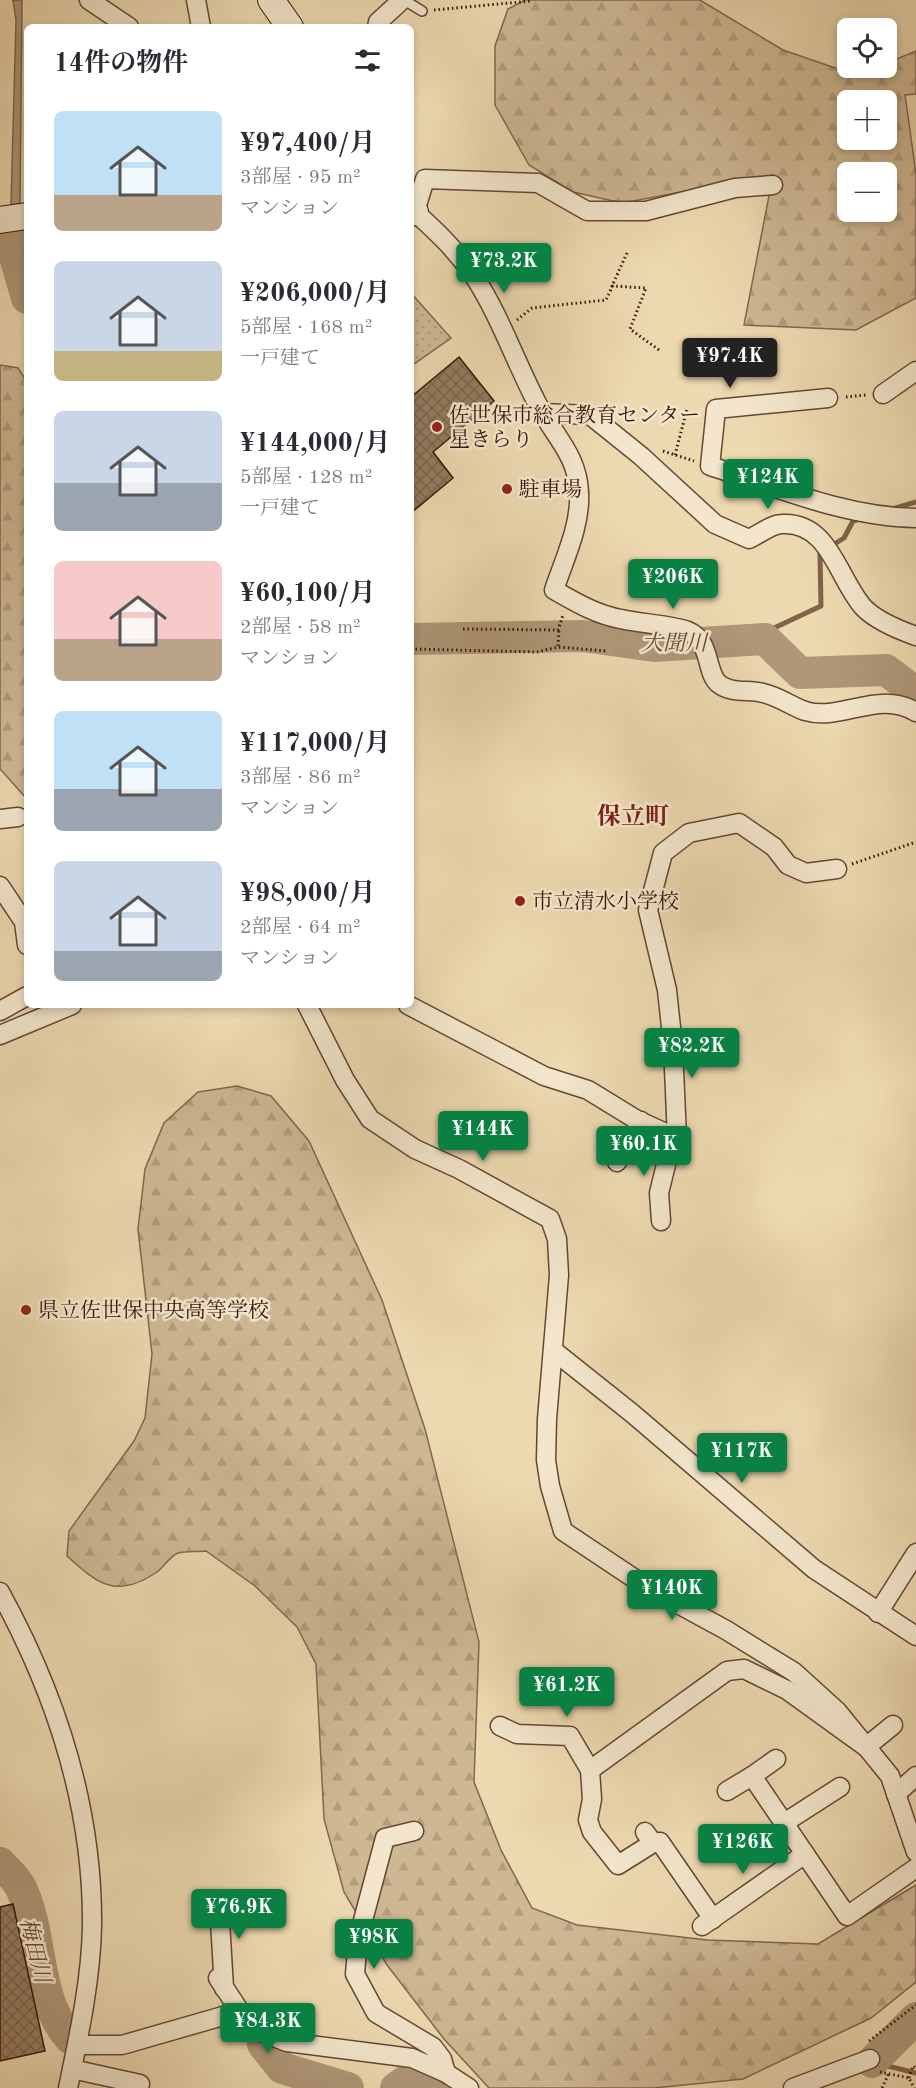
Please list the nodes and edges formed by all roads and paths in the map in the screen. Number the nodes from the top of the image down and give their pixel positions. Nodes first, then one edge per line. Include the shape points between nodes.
1 (90, 0) edge
2 (196, 0) edge
3 (271, 0) edge
4 (403, 0) edge
5 (531, 1) edge
6 (422, 11) joint
7 (125, 24) edge
8 (200, 24) edge
9 (288, 24) edge
10 (378, 24) edge
11 (773, 185) dead end
12 (414, 205) edge
13 (414, 212) edge
14 (24, 216) edge
15 (0, 220) edge
16 (627, 253) dead end
17 (615, 279) dead end
18 (612, 286) junction
19 (504, 331) junction
20 (659, 350) dead end
21 (916, 371) edge
22 (883, 394) joint
23 (828, 398) joint
24 (687, 409) dead end
25 (542, 413) junction
26 (675, 455) dead end
27 (916, 518) edge
28 (569, 599) junction
29 (463, 629) dead end
30 (558, 632) dead end
31 (916, 636) edge
32 (558, 646) junction
33 (414, 649) edge
34 (606, 651) dead end
35 (916, 712) edge
36 (916, 842) edge
37 (837, 868) joint
38 (0, 886) edge
39 (24, 922) edge
40 (24, 998) edge
41 (65, 1008) edge
42 (309, 1008) edge
43 (414, 1008) edge
44 (0, 1011) edge
45 (0, 1035) edge
46 (641, 1121) junction
47 (673, 1136) junction
48 (617, 1162) dead end
49 (661, 1221) dead end
50 (554, 1351) junction
51 (916, 1553) edge
52 (0, 1592) edge
53 (878, 1613) junction
54 (916, 1636) edge
55 (893, 1725) dead end
56 (500, 1726) dead end
57 (866, 1747) junction
58 (776, 1759) dead end
59 (590, 1770) junction
60 (752, 1776) junction
61 (916, 1776) edge
62 (727, 1791) dead end
63 (896, 1794) junction
64 (835, 1796) dead end
65 (784, 1823) junction
66 (414, 1831) dead end
67 (916, 1852) edge
68 (805, 1854) junction
69 (916, 1868) edge
70 (267, 1904) dead end
71 (214, 1972) dead end
72 (224, 1988) junction
73 (916, 2005) edge
74 (244, 2019) junction
75 (77, 2045) junction
76 (867, 2051) junction
77 (915, 2067) edge
78 (72, 2069) junction
79 (446, 2073) junction
80 (889, 2073) junction
81 (910, 2077) junction
82 (68, 2088) edge
83 (139, 2088) edge
84 (469, 2088) edge
85 (794, 2088) edge
86 (882, 2088) edge
87 (914, 2088) edge

1 - 7 street
2 - 8 street
3 - 9 street
4 - 6 lane
4 - 10 street
5 - 6 path
11 - 12 street via 735,188 646,211 587,211 538,183 425,179
13 - 19 street via 446,240 474,276
14 - 15 street
16 - 18 path
17 - 18 path
18 - 19 path via 606,300 532,308
18 - 20 path via 646,288 630,328
19 - 25 street
21 - 22 street
22 - 23 path
23 - 27 street via 716,409 710,466 832,506 892,518
24 - 26 path
25 - 28 street via 572,458 579,493 577,520 554,590
25 - 31 street via 590,415 715,524 749,539 781,523 807,527 830,553 864,608 897,630
28 - 29 path via 558,630
28 - 35 street via 617,619 689,632 700,639 717,682 728,689 764,693 823,714 873,703
30 - 32 path
32 - 33 path via 537,652
32 - 34 path
36 - 37 path
37 - 47 street via 806,873 788,865 774,847 739,823 689,833 663,853 648,910 667,990 677,1138
38 - 39 street
40 - 44 street
41 - 45 street
42 - 50 street via 370,1119 415,1149 550,1219 557,1239 559,1275
43 - 46 street via 543,1076 588,1090
46 - 47 street
46 - 48 street
47 - 49 street via 659,1193
50 - 53 street via 814,1569
50 - 57 street via 546,1460 563,1531 647,1587 794,1672 837,1711
51 - 53 street
52 - 75 street via 25,1637 49,1695 71,1757 82,1815 91,1875 92,1928
53 - 54 street
55 - 57 street
56 - 59 street via 517,1734 570,1736
57 - 59 street via 787,1690 744,1669 727,1671
57 - 63 street via 890,1776
58 - 60 street
59 - 68 street via 592,1799 588,1820 592,1832 618,1865 649,1837 660,1842 707,1922
60 - 62 street
60 - 65 street
61 - 63 street
63 - 67 street
64 - 65 street
65 - 68 street
66 - 79 street via 385,1838 358,1939 356,1974 376,2013 433,2047
68 - 69 street via 847,1916
70 - 72 street via 219,1905
71 - 72 street
72 - 74 street
73 - 76 path
74 - 75 street via 223,2016 122,2045
74 - 79 street via 259,2031 287,2042 412,2058
75 - 78 street
76 - 80 path via 869,2072
76 - 85 street
77 - 81 path
78 - 82 street
78 - 83 street via 140,2084
79 - 84 street
80 - 81 path
80 - 86 path
81 - 87 path

